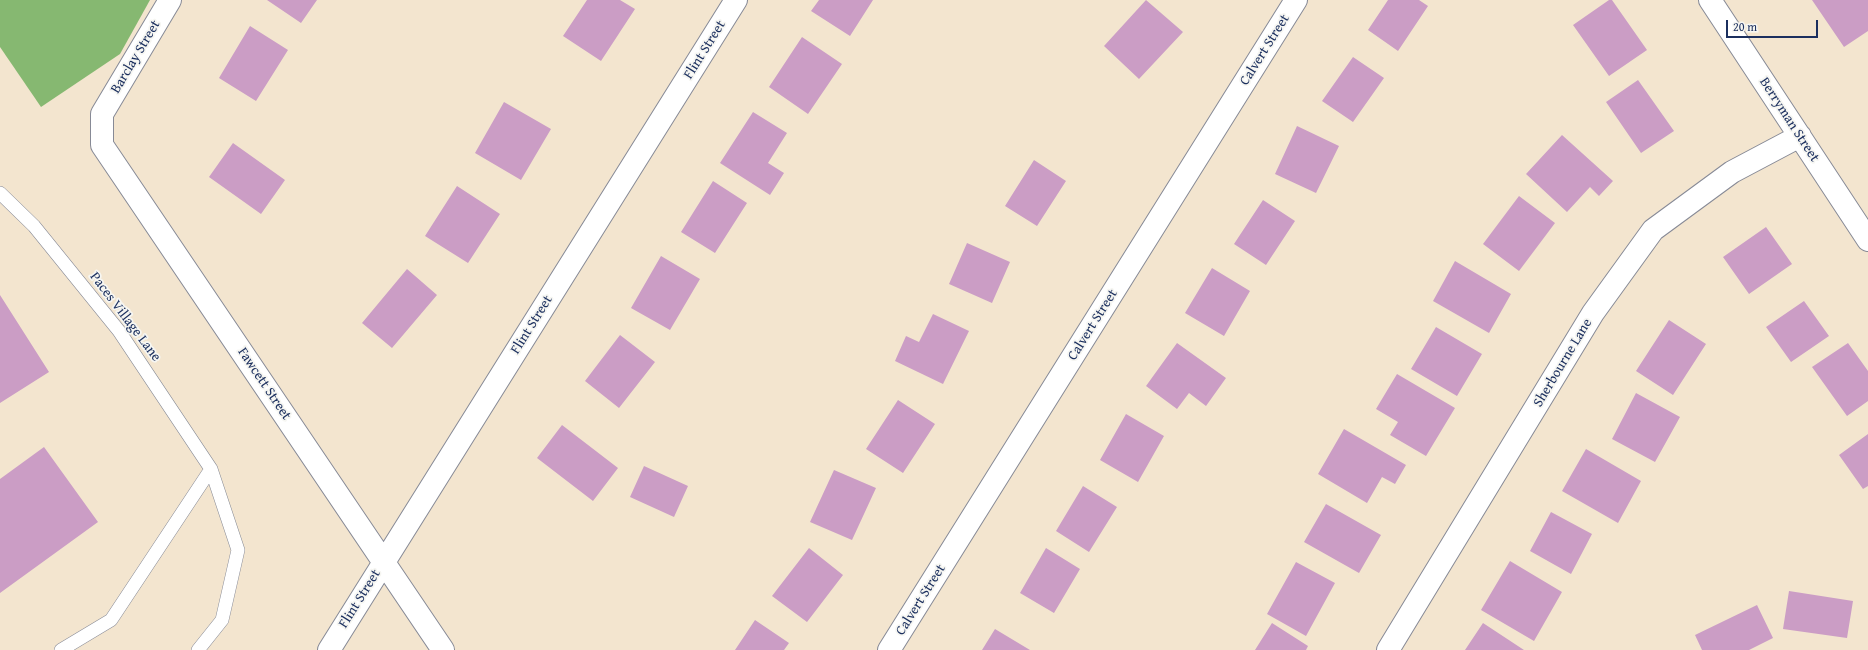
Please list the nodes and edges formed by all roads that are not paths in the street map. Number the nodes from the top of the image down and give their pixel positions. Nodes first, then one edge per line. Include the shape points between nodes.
1 (170, 0) edge
2 (736, 0) edge
3 (1296, 0) edge
4 (1710, 0) edge
5 (102, 114) joint
6 (1800, 136) junction
7 (0, 193) edge
8 (1868, 240) edge
9 (212, 470) junction
10 (384, 562) junction
11 (61, 650) edge
12 (198, 650) edge
13 (329, 650) edge
14 (443, 650) edge
15 (889, 650) edge
16 (1388, 650) edge

1 - 5 street, Barclay Street
2 - 10 street, Flint Street
3 - 15 street, Calvert Street
4 - 6 street, Berryman Street
5 - 10 street, Fawcett Street via 102,145
6 - 8 street, Berryman Street
6 - 16 street, Sherbourne Lane via 1732,172 1653,230 1593,313
7 - 9 lane, Paces Village Lane via 34,226 119,332
9 - 11 lane via 111,620
9 - 12 lane, Paces Village Lane via 238,550 222,620
10 - 13 street, Flint Street
10 - 14 street, Fawcett Street

